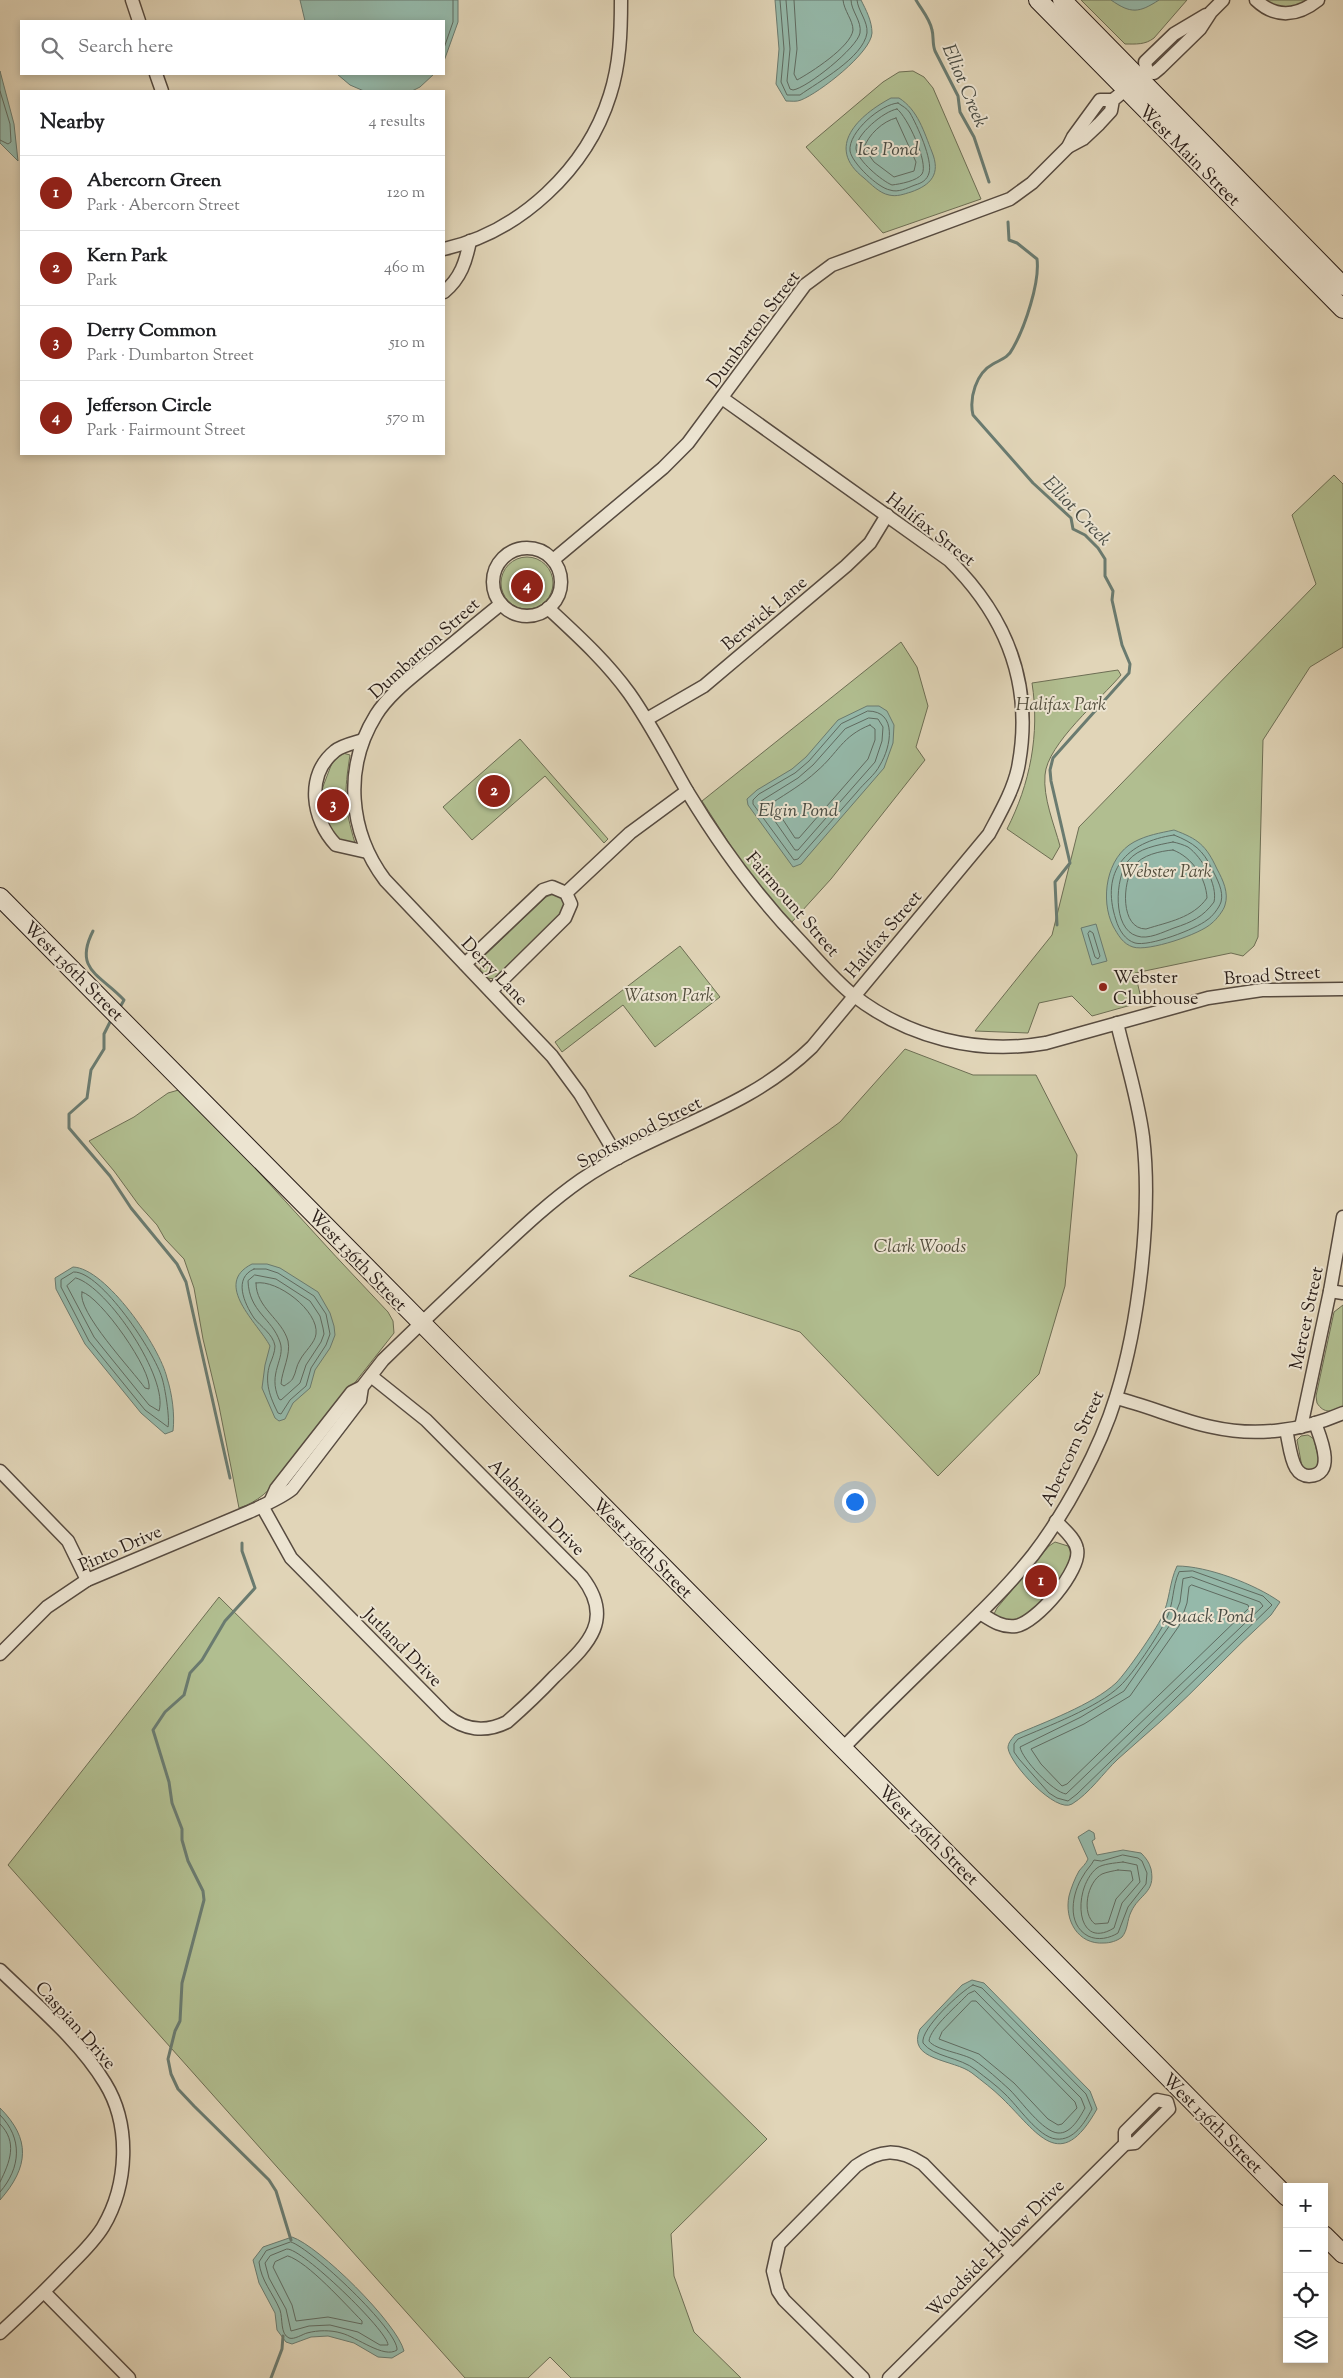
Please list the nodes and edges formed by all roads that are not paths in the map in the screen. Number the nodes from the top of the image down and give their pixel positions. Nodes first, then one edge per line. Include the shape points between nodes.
1 (132, 0) edge
2 (621, 0) edge
3 (1038, 0) edge
4 (1062, 0) edge
5 (1223, 0) edge
6 (1256, 0) edge
7 (1318, 0) edge
8 (139, 20) edge
9 (156, 75) edge
10 (1131, 85) junction
11 (162, 90) edge
12 (470, 241) junction
13 (445, 249) edge
14 (1343, 286) edge
15 (445, 291) edge
16 (1343, 309) edge
17 (722, 398) junction
18 (887, 515) junction
19 (553, 560) junction
20 (501, 604) junction
21 (548, 608) junction
22 (646, 719) junction
23 (363, 740) junction
24 (687, 790) junction
25 (354, 807) joint
26 (367, 852) junction
27 (566, 893) junction
28 (0, 897) edge
29 (465, 964) junction
30 (1343, 989) edge
31 (491, 990) junction
32 (854, 996) junction
33 (1117, 1023) junction
34 (618, 1158) junction
35 (1343, 1217) edge
36 (1337, 1292) edge
37 (421, 1324) junction
38 (371, 1376) junction
39 (1116, 1398) junction
40 (1343, 1413) edge
41 (1315, 1423) junction
42 (1301, 1427) junction
43 (1286, 1430) junction
44 (0, 1471) edge
45 (266, 1503) junction
46 (1056, 1521) junction
47 (87, 1580) junction
48 (980, 1613) junction
49 (0, 1654) edge
50 (548, 1683) joint
51 (843, 1748) junction
52 (0, 1970) edge
53 (1180, 2089) junction
54 (1283, 2193) edge
55 (1328, 2239) edge
56 (1343, 2254) edge
57 (1012, 2255) junction
58 (44, 2292) junction
59 (0, 2333) edge
60 (129, 2378) edge
61 (863, 2378) edge
62 (889, 2378) edge

1 - 8 street
2 - 12 street via 618,64 610,96 580,155 538,202 514,219
3 - 10 street, West Main Street
4 - 10 street, West Main Street
5 - 10 street via 1211,12 1169,39 1145,62
6 - 7 street via 1272,11 1291,14
9 - 11 street
10 - 14 street, West Main Street
10 - 16 street, West Main Street
10 - 17 street, Dumbarton Street via 1100,100 1072,137 1068,148 1024,190 1003,203 850,258 817,274 795,298
12 - 13 street
12 - 15 street via 460,274
17 - 18 street, Halifax Street
17 - 19 street, Dumbarton Street via 688,443 663,468
18 - 22 street, Berwick Lane via 870,542 846,566 704,686
18 - 32 street, Halifax Street via 949,560 980,593 993,613 1015,663 1021,692 1021,744 1018,769 1010,793 989,834
19 - 20 street via 539,550 527,548 506,554 494,575 493,586
19 - 21 street via 561,580 560,591
20 - 21 street via 525,616
20 - 23 street, Dumbarton Street via 389,699 376,714
21 - 22 street, Fairmount Street via 616,675
22 - 24 street, Fairmount Street
23 - 25 street, Dumbarton Street via 356,772
23 - 26 street via 340,748 323,764 316,784 315,802 324,830 336,844
24 - 27 street via 630,833
24 - 32 street, Fairmount Street via 750,885
25 - 26 street, Derry Lane
26 - 29 street, Derry Lane via 394,892
27 - 29 street via 552,887 543,890
27 - 31 street via 571,904 565,918
28 - 37 street, West 136th Street
29 - 31 street, Derry Lane
30 - 33 street, Broad Street via 1262,990 1208,998
31 - 34 street, Derry Lane via 565,1073
32 - 33 street, Fairmount Street via 884,1016 914,1030 947,1042 971,1045 1024,1047
32 - 34 street, Spotswood Street via 812,1047 779,1076 720,1111
33 - 39 street, Abercorn Street via 1139,1109 1146,1198 1136,1304
34 - 37 street, Spotswood Street via 581,1180 532,1218
35 - 36 street, Mercer Street
36 - 42 street, Mercer Street
37 - 38 street, Pinto Drive
37 - 51 street, West 136th Street
38 - 45 street, Pinto Drive via 362,1388 360,1400 292,1489
38 - 50 street, Alabanian Drive via 426,1420 582,1577 594,1595 597,1614 590,1641
39 - 43 street via 1212,1428 1250,1433
39 - 46 street, Abercorn Street via 1084,1471
40 - 41 street
41 - 42 street
41 - 43 street via 1325,1456 1322,1470 1315,1475 1307,1476 1296,1467
42 - 43 street
44 - 47 street via 68,1541
45 - 47 street, Pinto Drive
45 - 50 street, Jutland Drive via 281,1544 291,1558 453,1721 470,1729 498,1727
46 - 48 street, Abercorn Street via 1032,1556
46 - 48 street via 1073,1540 1078,1556 1070,1574 1038,1615 1022,1624 1006,1626
47 - 49 street, Pinto Drive via 46,1608
48 - 51 street, Abercorn Street
51 - 53 street, West 136th Street
52 - 58 street, Caspian Drive via 96,2069 106,2084 122,2126 123,2165 103,2227 91,2244
53 - 54 street, West 136th Street
53 - 57 street, Woodside Hollow Drive via 1166,2102 1157,2100 1124,2132 1125,2144
55 - 56 street
57 - 61 street via 924,2164 914,2158 889,2152 867,2158 856,2166 779,2244 773,2271 784,2300
57 - 62 street, Woodside Hollow Drive
58 - 59 street, Caspian Drive
58 - 60 street

